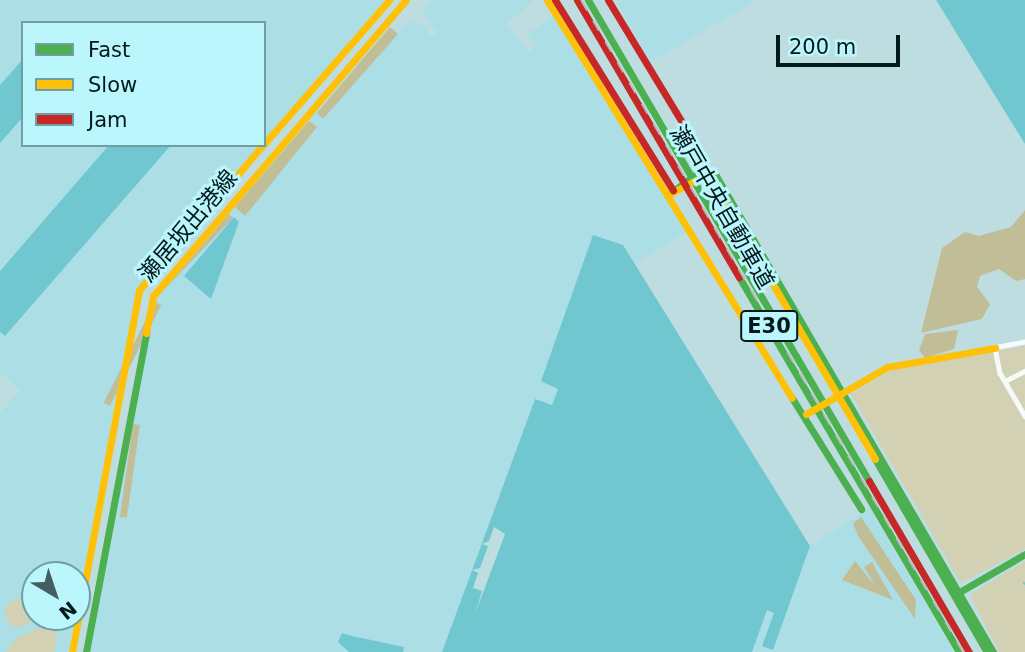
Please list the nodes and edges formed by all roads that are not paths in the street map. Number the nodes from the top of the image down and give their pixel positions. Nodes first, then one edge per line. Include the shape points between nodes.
1 (389, 0) edge
2 (406, 0) edge
3 (547, 0) edge
4 (555, 0) edge
5 (578, 0) edge
6 (588, 0) edge
7 (608, 0) edge
8 (266, 143) edge
9 (262, 147) edge
10 (702, 156) dead end
11 (672, 192) junction
12 (1025, 342) edge
13 (995, 348) junction
14 (1025, 371) edge
15 (1005, 382) junction
16 (839, 394) junction
17 (806, 414) junction
18 (1025, 416) edge
19 (861, 509) dead end
20 (1025, 554) edge
21 (956, 595) junction
22 (72, 652) edge
23 (86, 652) edge
24 (959, 652) edge
25 (968, 652) edge
26 (987, 652) edge
27 (993, 652) edge

1 - 8 main road, 瀬居坂出港線
2 - 23 main road, 瀬居坂出港線 via 153,296
3 - 11 main road
4 - 11 main road
5 - 24 main road, 瀬戸中央自動車道 / E30
6 - 25 main road, 瀬戸中央自動車道 / E30
7 - 10 main road
9 - 22 main road, 瀬居坂出港線 via 139,290
11 - 16 main road via 702,170 715,174
11 - 17 main road
12 - 13 street
13 - 15 street
13 - 16 main road via 887,368
14 - 15 street
15 - 18 street
16 - 17 main road
16 - 21 main road
17 - 19 main road
20 - 21 main road
21 - 26 main road
21 - 27 main road

